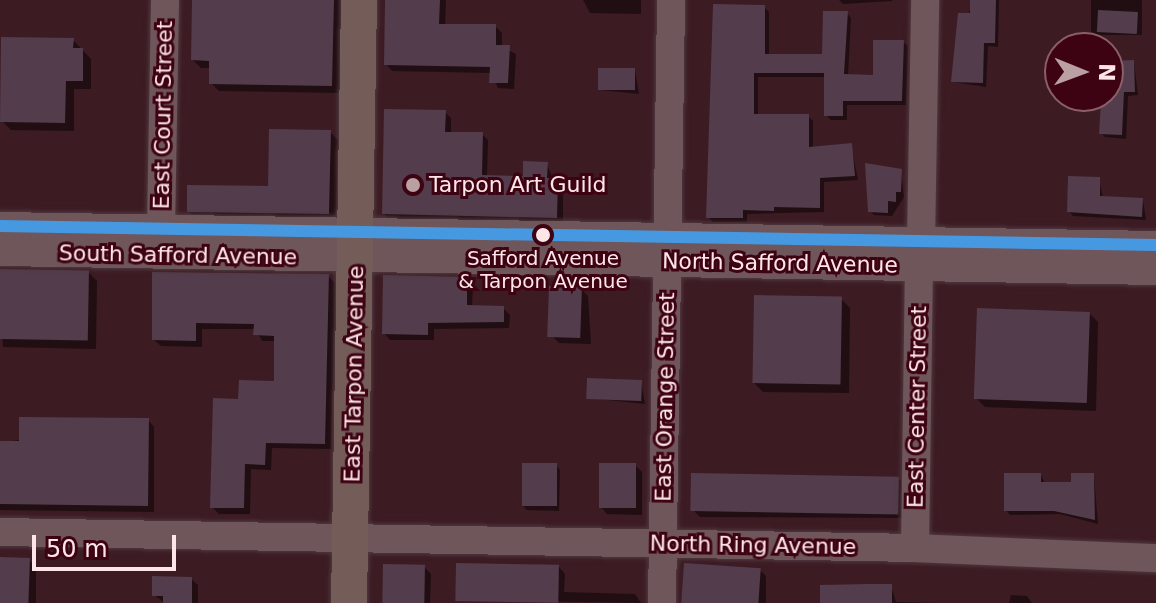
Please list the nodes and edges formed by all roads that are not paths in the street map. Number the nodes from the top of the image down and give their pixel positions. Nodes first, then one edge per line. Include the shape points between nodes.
1 (165, 0) edge
2 (359, 0) edge
3 (671, 0) edge
4 (925, 0) edge
5 (0, 226) edge
6 (161, 230) junction
7 (356, 245) junction
8 (1156, 245) edge
9 (666, 249) junction
10 (0, 252) edge
11 (920, 254) junction
12 (1156, 271) edge
13 (0, 532) edge
14 (351, 538) junction
15 (663, 544) junction
16 (915, 548) junction
17 (1156, 558) edge
18 (349, 603) edge
19 (662, 603) edge

1 - 6 street, East Court Street
2 - 7 main road, East Tarpon Avenue
3 - 9 street, East Orange Street
4 - 11 street, East Center Street
5 - 6 street, South Safford Avenue
6 - 7 street, South Safford Avenue
7 - 9 street, North Safford Avenue
7 - 10 street, South Safford Avenue
7 - 14 main road, East Tarpon Avenue
8 - 11 street, North Safford Avenue
9 - 11 street, North Safford Avenue
9 - 15 street, East Orange Street
11 - 12 street, North Safford Avenue
11 - 16 street, East Center Street
13 - 14 street, North Ring Avenue
14 - 15 street, North Ring Avenue
14 - 18 main road, East Tarpon Avenue
15 - 16 street, North Ring Avenue
15 - 19 street, East Orange Street
16 - 17 street, North Ring Avenue

